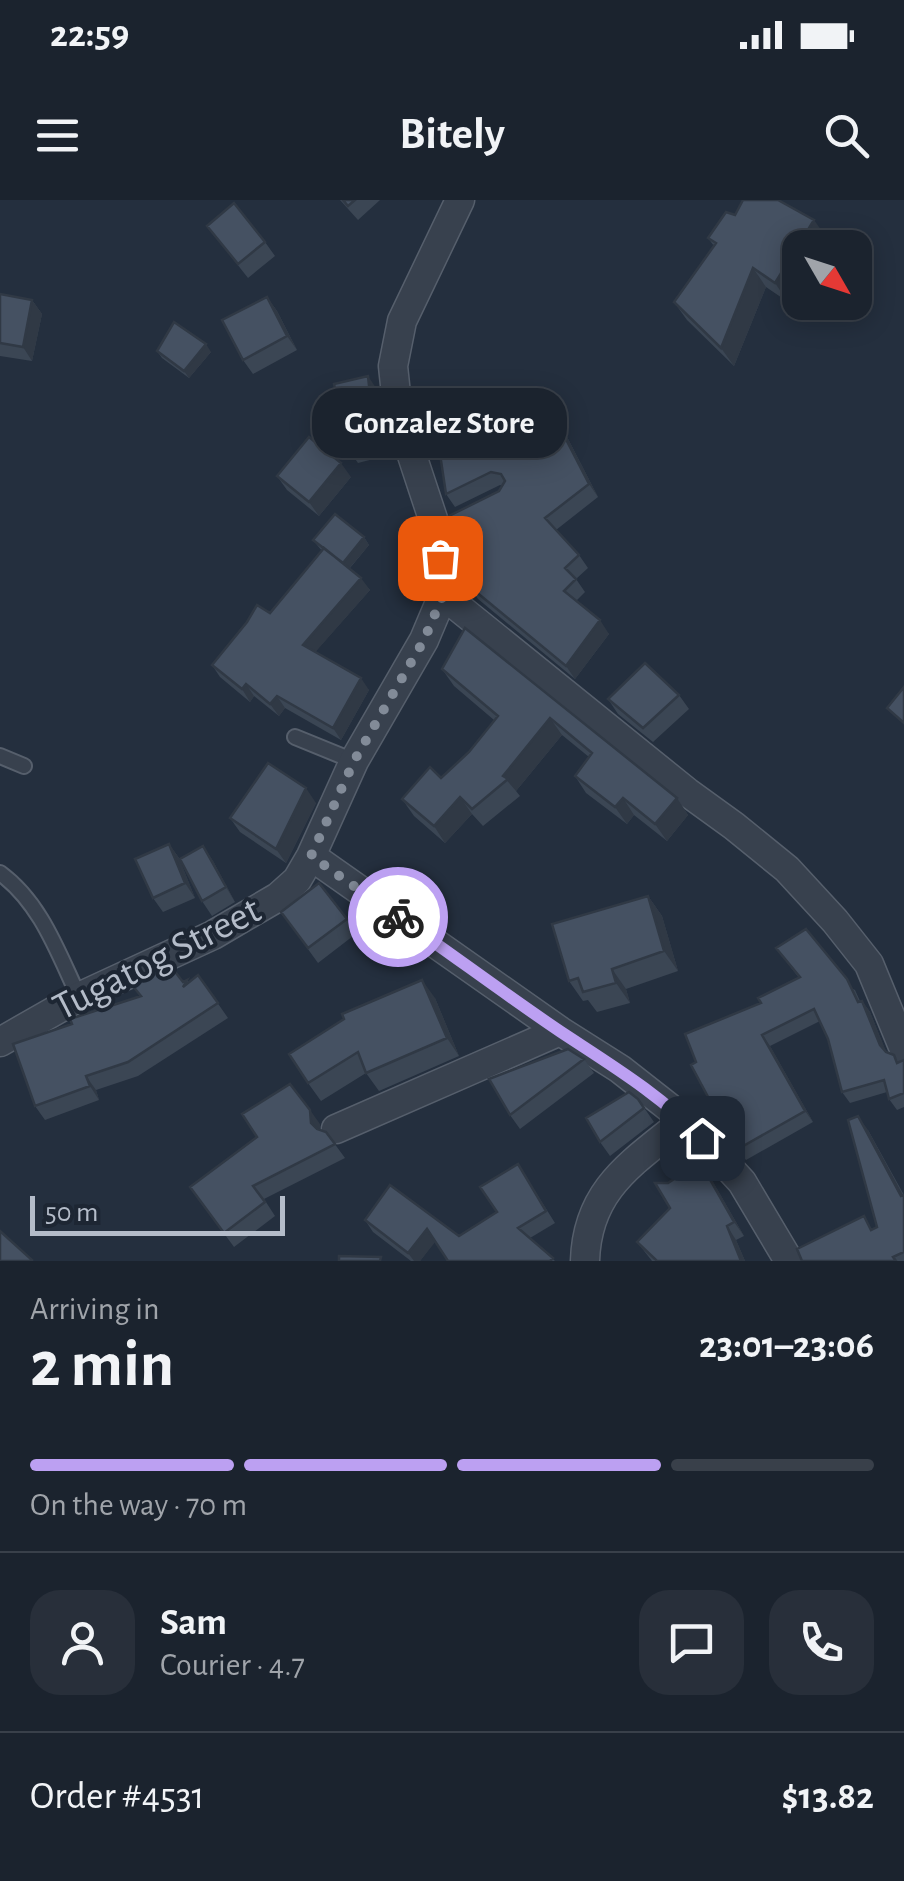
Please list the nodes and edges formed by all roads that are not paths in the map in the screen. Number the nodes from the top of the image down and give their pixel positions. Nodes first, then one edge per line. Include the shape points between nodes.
1 (460, 200) edge
2 (443, 595) junction
3 (296, 736) dead end
4 (0, 756) edge
5 (354, 761) junction
6 (24, 766) dead end
7 (311, 856) junction
8 (0, 873) edge
9 (79, 997) junction
10 (560, 1031) junction
11 (0, 1042) edge
12 (904, 1049) edge
13 (685, 1120) junction
14 (336, 1130) dead end
15 (585, 1261) edge
16 (789, 1261) edge

1 - 2 street, Tugatog Street via 402,321 393,366 398,413 444,524
2 - 5 street, Tugatog Street
2 - 12 street via 787,869 869,964
3 - 5 lane
4 - 6 lane
5 - 7 street, Tugatog Street
7 - 9 street, Tugatog Street via 278,897
7 - 10 street
8 - 9 lane via 42,919
9 - 11 street, Tugatog Street
10 - 13 street
10 - 14 street
13 - 15 street via 615,1178 596,1208
13 - 16 street via 712,1161 742,1182

